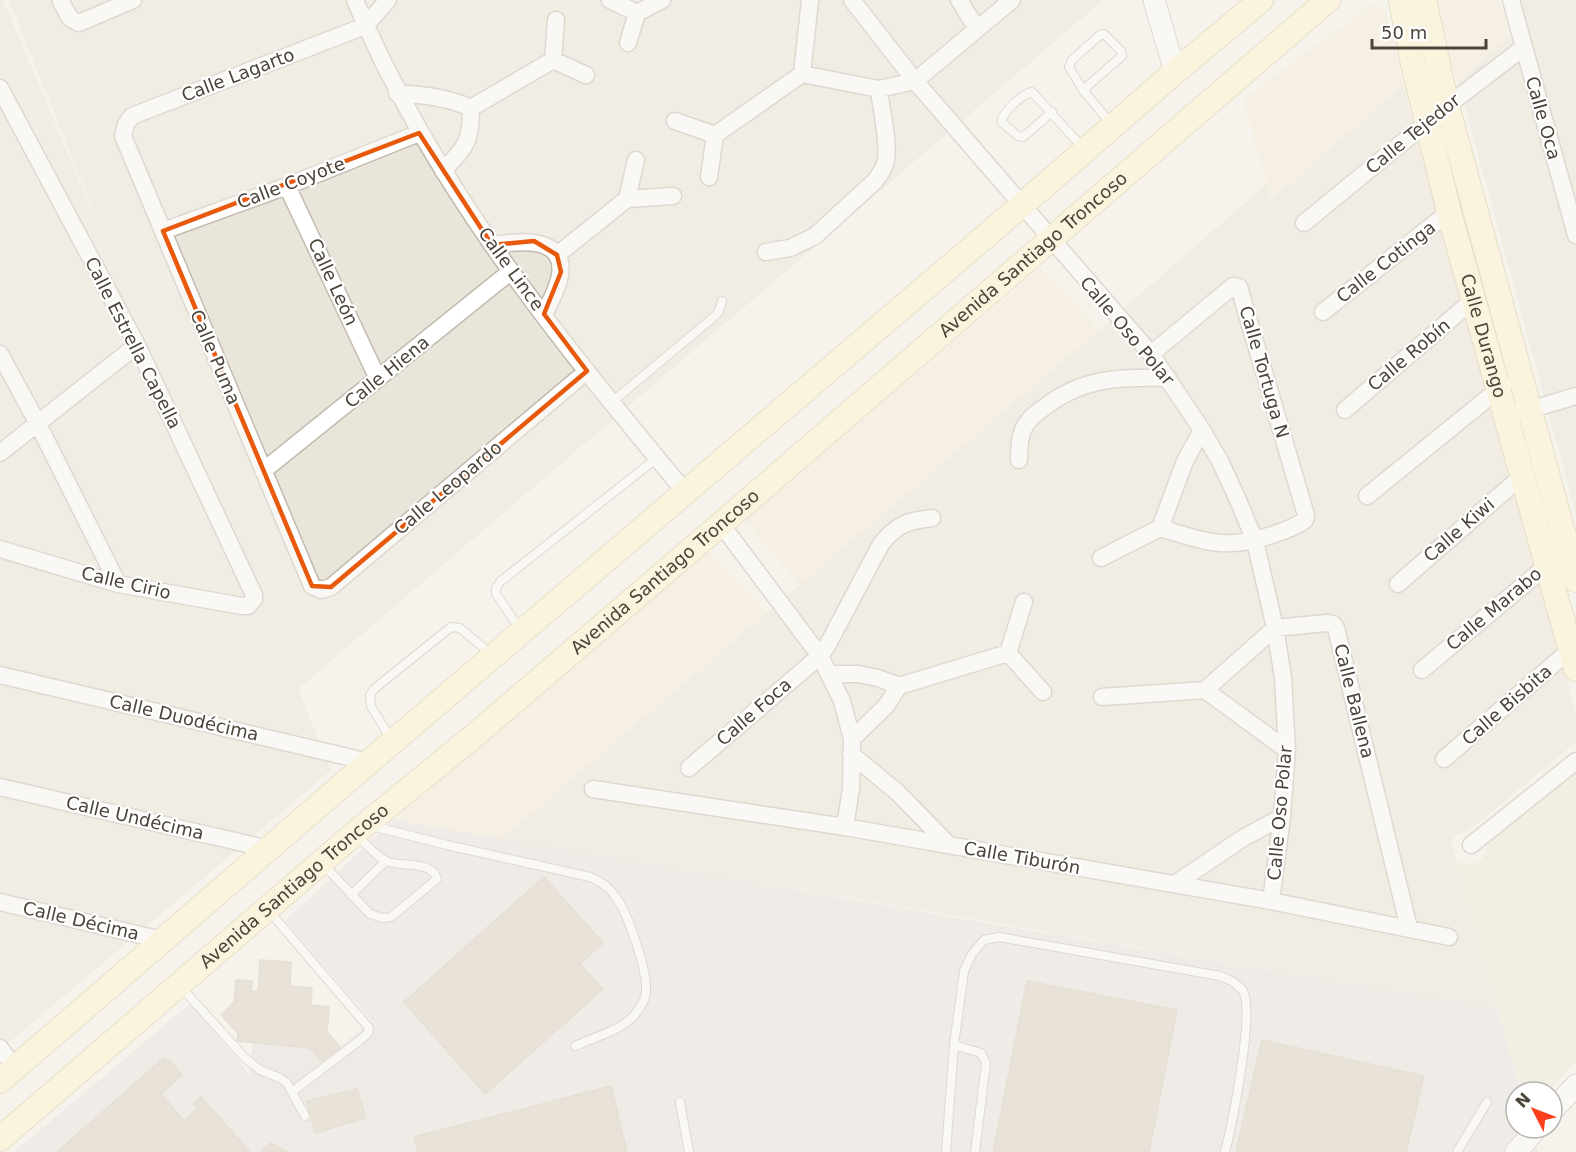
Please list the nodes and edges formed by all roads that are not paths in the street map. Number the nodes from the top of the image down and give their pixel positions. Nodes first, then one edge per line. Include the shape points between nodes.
1 (133, 0) edge
2 (355, 0) edge
3 (388, 0) edge
4 (610, 0) edge
5 (662, 0) edge
6 (810, 0) edge
7 (852, 0) edge
8 (959, 0) edge
9 (1154, 0) edge
10 (1261, 0) edge
11 (1328, 0) edge
12 (1511, 0) edge
13 (1405, 1) edge
14 (61, 2) dead end
15 (1005, 2) edge
16 (637, 14) junction
17 (556, 20) dead end
18 (365, 26) junction
19 (977, 29) junction
20 (628, 43) dead end
21 (1524, 47) junction
22 (553, 60) junction
23 (1175, 72) junction
24 (802, 74) junction
25 (586, 75) dead end
26 (915, 81) junction
27 (0, 88) edge
28 (879, 89) junction
29 (1083, 90) junction
30 (397, 93) junction
31 (1447, 106) junction
32 (471, 108) junction
33 (1052, 112) junction
34 (675, 121) dead end
35 (1428, 121) junction
36 (1112, 125) junction
37 (419, 133) junction
38 (715, 135) junction
39 (123, 136) joint
40 (1084, 150) junction
41 (636, 160) dead end
42 (444, 171) junction
43 (709, 177) dead end
44 (287, 186) junction
45 (673, 196) dead end
46 (627, 199) junction
47 (1021, 206) junction
48 (1449, 212) junction
49 (1304, 223) dead end
50 (163, 231) junction
51 (1576, 235) edge
52 (1050, 240) junction
53 (492, 245) junction
54 (766, 252) dead end
55 (557, 255) junction
56 (510, 272) junction
57 (1473, 300) junction
58 (722, 301) dead end
59 (1323, 312) dead end
60 (544, 314) junction
61 (137, 345) junction
62 (0, 354) edge
63 (1150, 354) junction
64 (587, 371) junction
65 (1521, 376) junction
66 (1168, 378) junction
67 (378, 379) junction
68 (1497, 389) junction
69 (1576, 396) edge
70 (612, 402) junction
71 (1531, 408) junction
72 (1345, 410) dead end
73 (1506, 418) junction
74 (37, 422) junction
75 (1202, 430) junction
76 (0, 453) edge
77 (657, 458) junction
78 (1019, 460) dead end
79 (263, 471) junction
80 (1521, 477) junction
81 (686, 493) junction
82 (1367, 496) dead end
83 (932, 518) dead end
84 (721, 524) junction
85 (1160, 528) junction
86 (1256, 541) junction
87 (0, 549) edge
88 (1568, 549) junction
89 (1101, 558) dead end
90 (1548, 564) junction
91 (308, 578) joint
92 (1576, 579) edge
93 (118, 584) junction
94 (1398, 584) dead end
95 (1024, 602) dead end
96 (252, 603) joint
97 (1275, 628) junction
98 (522, 632) junction
99 (1008, 653) junction
100 (493, 656) junction
101 (820, 656) junction
102 (1573, 660) edge
103 (1422, 670) dead end
104 (0, 675) edge
105 (830, 675) junction
106 (899, 686) junction
107 (1205, 690) junction
108 (1043, 692) dead end
109 (1102, 697) dead end
110 (392, 742) junction
111 (851, 746) junction
112 (1287, 750) junction
113 (1444, 759) dead end
114 (1576, 761) edge
115 (369, 762) junction
116 (689, 768) dead end
117 (0, 787) edge
118 (594, 789) dead end
119 (1282, 817) junction
120 (845, 827) junction
121 (360, 829) junction
122 (949, 845) junction
123 (1471, 845) dead end
124 (269, 849) junction
125 (386, 861) junction
126 (322, 863) junction
127 (1175, 884) junction
128 (351, 895) junction
129 (1271, 901) junction
130 (0, 902) edge
131 (267, 909) junction
132 (1409, 928) junction
133 (1449, 937) dead end
134 (162, 940) junction
135 (179, 985) junction
136 (954, 1045) junction
137 (575, 1046) dead end
138 (0, 1048) edge
139 (8, 1075) edge
140 (1576, 1084) edge
141 (293, 1091) junction
142 (1564, 1098) edge
143 (680, 1102) dead end
144 (1487, 1102) dead end
145 (305, 1116) dead end
146 (0, 1140) edge
147 (1526, 1140) edge
148 (689, 1152) edge
149 (946, 1152) edge
150 (975, 1152) edge
151 (1225, 1152) edge
152 (1456, 1152) edge
153 (1515, 1152) edge

1 - 14 street via 79,23 70,18
2 - 18 street, Calle Lince
3 - 18 street
4 - 16 street
5 - 16 street
6 - 24 street
7 - 26 street, Calle Oso Polar
8 - 19 street
9 - 23 street
10 - 23 main road
11 - 52 main road, Avenida Santiago Troncoso
12 - 21 street, Calle Oca
13 - 31 main road, Calle Durango
13 - 35 main road, Calle Durango via 1413,64
15 - 19 street
16 - 20 street
17 - 22 street
18 - 30 street, Calle Lince
18 - 39 street, Calle Lagarto via 132,116
19 - 26 street
21 - 31 street, Calle Tejedor
21 - 51 street, Calle Oca
22 - 25 street
22 - 32 street
23 - 36 main road
24 - 28 street
24 - 38 street
26 - 28 street
26 - 47 street, Calle Oso Polar
27 - 61 street, Calle Estrella Capella
28 - 54 street via 886,149 882,172 815,236 790,249
29 - 29 lane via 1070,64 1104,34 1122,56
29 - 36 lane
30 - 32 street via 442,98
30 - 37 street, Calle Lince
31 - 35 street, Calle Tejedor
31 - 65 main road, Calle Durango
32 - 42 street via 471,129 464,148
33 - 33 lane via 1030,91 1001,122 1023,137
33 - 40 lane
34 - 38 street
35 - 48 main road, Calle Durango
35 - 49 street, Calle Tejedor
36 - 40 main road
37 - 42 street, Calle Lince
37 - 44 street, Calle Coyote
38 - 43 street
39 - 50 street, Calle Puma
40 - 47 main road
41 - 46 street
42 - 53 street, Calle Lince
44 - 50 street, Calle Coyote
44 - 67 street, Calle León
45 - 46 street
46 - 55 street
47 - 52 street, Calle Oso Polar
47 - 81 main road
48 - 57 main road, Calle Durango
48 - 59 street, Calle Cotinga
50 - 79 street, Calle Puma
52 - 63 street, Calle Oso Polar
52 - 84 main road, Avenida Santiago Troncoso
53 - 55 street via 534,241
53 - 56 street, Calle Lince
55 - 60 street via 561,272
56 - 60 street, Calle Lince
56 - 67 street, Calle Hiena
57 - 68 main road, Calle Durango
57 - 72 street, Calle Robín
58 - 70 lane via 715,315
60 - 64 street, Calle Lince
61 - 74 street
61 - 96 street, Calle Estrella Capella via 254,595
62 - 74 street
63 - 66 street, Calle Oso Polar
63 - 86 street, Calle Tortuga N via 1233,286 1239,287 1306,515 1295,526
64 - 70 street, Calle Lince
64 - 91 street, Calle Leopardo via 331,586 321,590 312,586
65 - 68 street
65 - 71 main road, Calle Durango
66 - 75 street, Calle Oso Polar
66 - 78 street via 1089,383 1059,395 1030,418 1021,434
67 - 79 street, Calle Hiena
68 - 73 main road, Calle Durango
68 - 82 street
69 - 71 street
70 - 77 street, Calle Lince
71 - 73 street
71 - 88 main road, Calle Durango
73 - 80 main road, Calle Durango
74 - 76 street
74 - 93 street
75 - 85 street via 1185,461
75 - 86 street, Calle Oso Polar
77 - 81 street, Calle Lince
77 - 98 lane via 501,581 496,594
79 - 91 street, Calle Puma
80 - 90 main road, Calle Durango
80 - 94 street, Calle Kiwi
81 - 98 main road
83 - 101 street, Calle Foca via 911,520 893,529 880,544
84 - 101 street
84 - 121 main road, Avenida Santiago Troncoso
85 - 86 street via 1228,545
85 - 89 street
86 - 97 street, Calle Oso Polar
87 - 93 street, Calle Cirio
88 - 90 street, Calle Marabo
88 - 92 main road, Calle Durango
90 - 102 main road, Calle Durango
90 - 103 street, Calle Marabo
93 - 96 street, Calle Cirio via 242,606
95 - 99 street
97 - 107 street
97 - 112 street, Calle Oso Polar via 1283,677
97 - 132 street, Calle Ballena via 1330,623 1336,627
98 - 100 main road
99 - 106 street
99 - 108 street
100 - 110 main road
100 - 110 lane via 460,628 451,627 374,689 371,706
101 - 105 street
101 - 116 street, Calle Foca
102 - 113 street, Calle Bisbita
104 - 115 street, Calle Duodécima
105 - 106 street via 858,674
105 - 111 street via 842,701
106 - 111 street
107 - 109 street
107 - 112 street
110 - 115 main road
111 - 120 street via 851,788
111 - 122 street
112 - 119 street, Calle Oso Polar
114 - 123 street
115 - 124 main road
117 - 124 street, Calle Undécima
118 - 120 street, Calle Tiburón
119 - 127 street
119 - 129 street, Calle Oso Polar
120 - 122 street, Calle Tiburón
121 - 125 lane
121 - 126 main road, Avenida Santiago Troncoso
121 - 137 lane via 590,877 609,889 630,925 646,983 645,998 635,1015 620,1026
122 - 127 street, Calle Tiburón
124 - 134 main road
125 - 128 lane
125 - 128 lane via 424,867 434,872 437,879 391,916 383,918 370,914
126 - 128 lane
126 - 131 main road, Avenida Santiago Troncoso
127 - 129 street, Calle Tiburón
129 - 132 street, Calle Tiburón
130 - 134 street, Calle Décima
131 - 135 main road, Avenida Santiago Troncoso
131 - 141 lane via 369,1028 359,1041
132 - 133 street, Calle Tiburón
134 - 139 main road
135 - 141 lane via 246,1059 260,1071 284,1080
135 - 146 main road, Avenida Santiago Troncoso
136 - 149 lane
136 - 150 lane via 981,1053 986,1063
136 - 151 lane via 964,971 984,940 999,937 1220,976 1235,982 1244,993 1247,1011 1239,1086
138 - 139 street
140 - 142 street
141 - 145 lane
143 - 148 lane
144 - 152 lane
147 - 153 street

